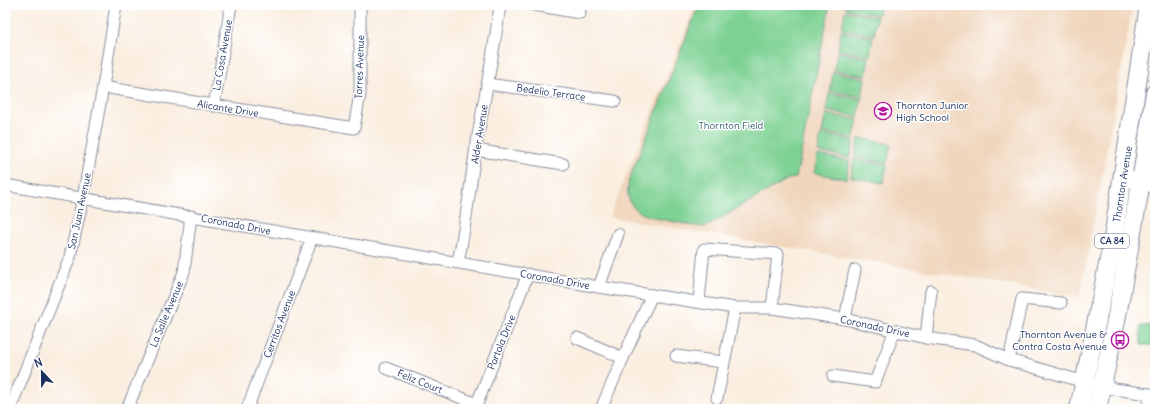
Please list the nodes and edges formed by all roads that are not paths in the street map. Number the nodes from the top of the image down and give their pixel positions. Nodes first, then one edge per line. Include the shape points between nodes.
1 (116, 5) edge
2 (231, 5) edge
3 (360, 5) edge
4 (500, 5) edge
5 (534, 5) edge
6 (1149, 5) edge
7 (580, 13) dead end
8 (487, 84) junction
9 (103, 87) junction
10 (1155, 93) edge
11 (615, 101) dead end
12 (214, 106) junction
13 (354, 128) joint
14 (476, 150) junction
15 (563, 164) dead end
16 (1123, 178) junction
17 (1148, 183) edge
18 (5, 185) edge
19 (83, 198) junction
20 (191, 216) junction
21 (618, 234) dead end
22 (312, 238) junction
23 (458, 262) junction
24 (855, 270) dead end
25 (528, 274) junction
26 (599, 287) junction
27 (931, 291) dead end
28 (652, 295) junction
29 (699, 302) junction
30 (1061, 304) dead end
31 (735, 308) junction
32 (772, 308) junction
33 (845, 319) junction
34 (894, 330) junction
35 (577, 338) dead end
36 (926, 338) junction
37 (676, 356) dead end
38 (623, 358) junction
39 (1009, 360) junction
40 (724, 362) junction
41 (386, 368) dead end
42 (833, 376) dead end
43 (1084, 382) junction
44 (1101, 387) junction
45 (1153, 395) edge
46 (717, 398) dead end
47 (476, 406) edge
48 (10, 409) edge
49 (127, 409) edge
50 (247, 409) edge
51 (601, 409) edge
52 (1079, 409) edge
53 (1097, 409) edge
54 (1148, 409) edge

1 - 9 street, San Juan Avenue
2 - 12 street, La Cosa Avenue
3 - 13 street, Torres Avenue via 360,94
4 - 8 street, Alder Avenue
5 - 7 street
6 - 16 main road, Thornton Avenue / CA 84
8 - 11 street, Bedelio Terrace
8 - 14 street, Alder Avenue
9 - 12 street, Alicante Drive
9 - 19 street, San Juan Avenue
10 - 17 main road, Thornton Avenue / CA 84
12 - 13 street, Alicante Drive
14 - 15 street
14 - 23 street, Alder Avenue
16 - 17 main road
16 - 43 main road, Thornton Avenue / CA 84
17 - 44 main road, Thornton Avenue / CA 84
18 - 19 street, Coronado Drive
19 - 20 street, Coronado Drive
19 - 48 street, San Juan Avenue via 70,256
20 - 22 street, Coronado Drive
20 - 49 street, La Salle Avenue via 184,272
21 - 26 street
22 - 23 street, Coronado Drive
22 - 50 street, Cerritos Avenue
23 - 25 street, Coronado Drive
24 - 33 street
25 - 26 street, Coronado Drive
25 - 47 street, Portola Drive
26 - 28 street, Coronado Drive
27 - 36 street
28 - 29 street, Coronado Drive
28 - 38 street
29 - 31 street, Coronado Drive
29 - 32 street via 704,249 778,254
30 - 39 street via 1022,299
31 - 32 street, Coronado Drive
31 - 40 street
32 - 33 street, Coronado Drive
33 - 34 street, Coronado Drive
34 - 36 street, Coronado Drive
34 - 42 street via 874,382
35 - 38 street
36 - 39 street, Coronado Drive via 975,345
37 - 40 street
38 - 51 street
39 - 43 street, Coronado Drive
40 - 46 street
41 - 47 street, Feliz Court
43 - 44 street, Coronado Drive
43 - 52 main road, Thornton Avenue / CA 84
44 - 45 street, Coronado Drive
44 - 53 main road, Thornton Avenue / CA 84
45 - 54 street

